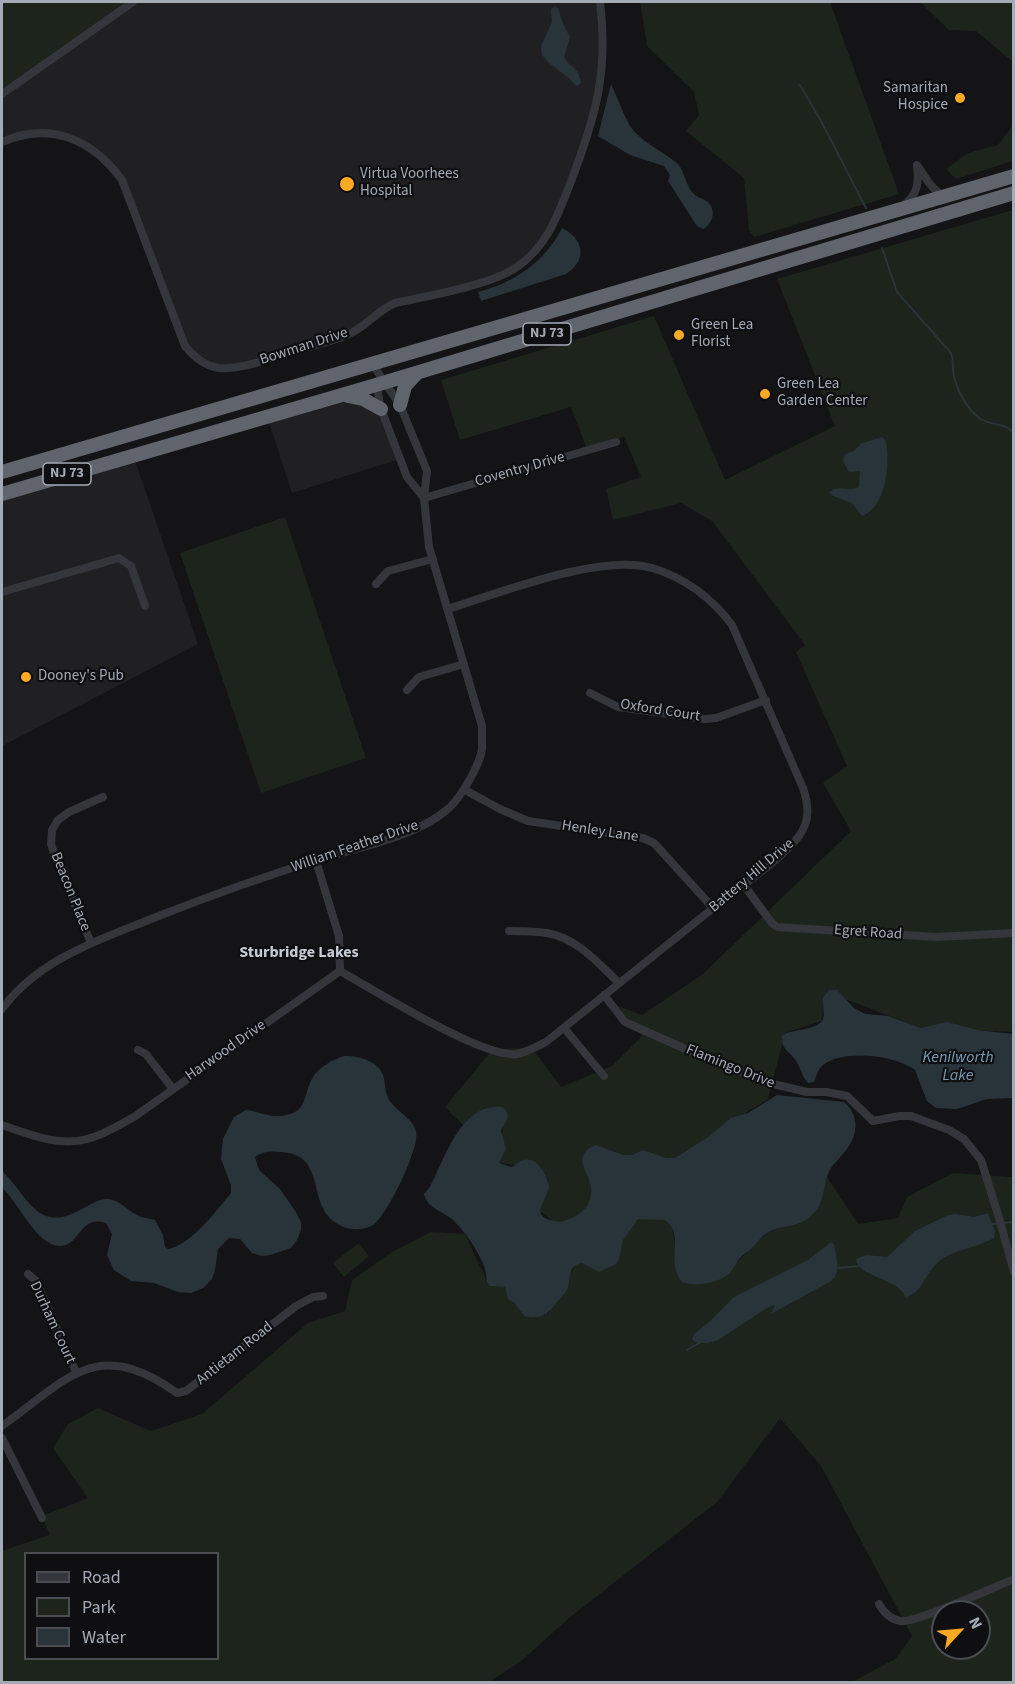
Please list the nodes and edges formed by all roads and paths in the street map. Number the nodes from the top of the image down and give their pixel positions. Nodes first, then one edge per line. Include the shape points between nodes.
1 (133, 2) edge
2 (600, 2) edge
3 (2, 94) edge
4 (2, 142) edge
5 (1014, 176) edge
6 (1014, 193) edge
7 (946, 197) junction
8 (899, 209) junction
9 (705, 267) junction
10 (710, 285) junction
11 (373, 365) junction
12 (418, 373) junction
13 (380, 384) junction
14 (342, 395) junction
15 (400, 405) junction
16 (381, 409) junction
17 (616, 442) dead end
18 (2, 472) edge
19 (2, 494) edge
20 (424, 498) junction
21 (433, 560) junction
22 (376, 584) dead end
23 (2, 592) edge
24 (145, 606) dead end
25 (448, 609) junction
26 (464, 664) junction
27 (407, 690) dead end
28 (590, 693) dead end
29 (766, 700) junction
30 (465, 790) junction
31 (103, 797) dead end
32 (316, 861) junction
33 (743, 884) junction
34 (713, 908) junction
35 (509, 931) dead end
36 (1014, 933) edge
37 (91, 943) junction
38 (340, 971) junction
39 (619, 983) junction
40 (604, 996) junction
41 (2, 1009) edge
42 (564, 1028) junction
43 (138, 1050) dead end
44 (604, 1076) dead end
45 (173, 1089) junction
46 (2, 1125) edge
47 (1014, 1272) edge
48 (28, 1274) dead end
49 (323, 1296) dead end
50 (76, 1372) junction
51 (2, 1426) edge
52 (2, 1438) edge
53 (42, 1518) dead end
54 (1014, 1579) edge
55 (879, 1604) dead end

1 - 3 street
2 - 4 street, Bowman Drive via 602,67 594,119 553,228 535,252 498,277 395,303 345,336 234,368 205,364 185,346 122,180 112,165 77,141 45,134 28,134
5 - 7 highway, NJ 73
6 - 10 highway, NJ 73
7 - 8 highway, NJ 73
7 - 8 street via 930,185 917,165 919,183 911,200
8 - 9 highway, NJ 73
9 - 10 street
9 - 11 highway, NJ 73
10 - 12 highway, NJ 73
11 - 13 street, William Feather Drive
11 - 18 highway, NJ 73
12 - 13 highway, NJ 73
12 - 15 highway via 405,386
13 - 14 highway, NJ 73
13 - 15 street, William Feather Drive
13 - 16 street, William Feather Drive
14 - 16 highway via 363,399
14 - 19 highway, NJ 73
15 - 20 street, William Feather Drive via 427,471
16 - 20 street, William Feather Drive via 406,477
17 - 20 street, Coventry Drive
20 - 21 street, William Feather Drive
21 - 22 street via 388,571
21 - 25 street, William Feather Drive
23 - 24 street via 119,558 131,566
25 - 26 street, William Feather Drive
25 - 29 street, Battery Hill Drive via 535,581 601,566 651,567 694,588 722,611
26 - 27 street via 419,677
26 - 30 street, William Feather Drive via 482,726 482,752
28 - 29 street, Oxford Court via 618,706 705,719
29 - 33 street, Battery Hill Drive via 808,805 806,824 798,837
30 - 32 street, William Feather Drive via 450,807 417,827
30 - 34 street, Henley Lane via 528,821 643,838 654,843
31 - 37 street, Beacon Place via 69,812 52,830 56,859
32 - 37 street, William Feather Drive via 225,889
32 - 38 street via 339,936
33 - 34 street, Battery Hill Drive
33 - 36 street, Egret Road via 777,927 937,937
34 - 39 street, Battery Hill Drive
35 - 39 street via 545,932 568,940
37 - 41 street, William Feather Drive via 38,972 19,987
38 - 42 street, Battery Hill Drive via 440,1028 489,1049 514,1055 546,1042
38 - 45 street, Harwood Drive
39 - 40 street, Battery Hill Drive
40 - 42 street, Battery Hill Drive
40 - 47 street, Flamingo Drive via 625,1022 763,1082 847,1096 873,1121 911,1116 959,1135 981,1160
42 - 44 street
43 - 45 street via 146,1054
45 - 46 street, Harwood Drive via 134,1117 88,1139 53,1140
48 - 50 street, Durham Court via 36,1281
49 - 50 street, Antietam Road via 296,1306 177,1394 156,1378 127,1368 100,1366
50 - 51 street
52 - 53 street
54 - 55 street via 901,1622 885,1615

